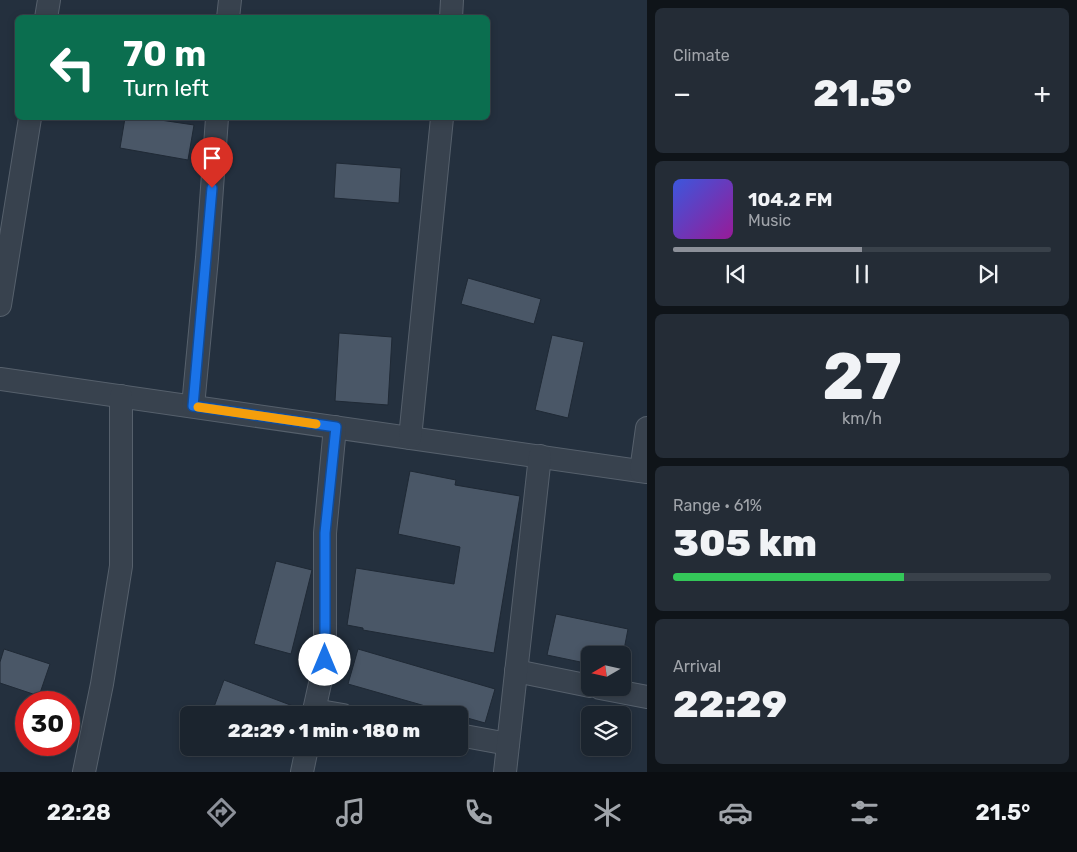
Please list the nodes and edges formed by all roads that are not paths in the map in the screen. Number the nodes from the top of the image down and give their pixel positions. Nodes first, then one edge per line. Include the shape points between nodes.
1 (49, 0) edge
2 (230, 0) edge
3 (452, 0) edge
4 (46, 15) edge
5 (228, 15) edge
6 (451, 15) edge
7 (30, 120) edge
8 (217, 120) edge
9 (442, 120) edge
10 (0, 305) edge
11 (0, 379) edge
12 (121, 396) junction
13 (193, 406) junction
14 (336, 427) junction
15 (647, 428) edge
16 (410, 438) junction
17 (540, 456) junction
18 (644, 471) edge
19 (516, 671) junction
20 (581, 684) edge
21 (631, 694) edge
22 (647, 697) edge
23 (315, 706) edge
24 (468, 737) edge
25 (508, 744) junction
26 (305, 756) edge
27 (84, 772) edge
28 (302, 772) edge
29 (505, 772) edge

1 - 4 street
2 - 5 street
3 - 6 street
7 - 10 street
8 - 13 street
9 - 16 street
11 - 12 street
12 - 13 street
12 - 27 street via 121,566
13 - 14 street
14 - 16 street
14 - 23 street via 325,533 325,660
15 - 18 street
16 - 17 street
17 - 18 street
17 - 19 street
19 - 20 street
19 - 25 street
21 - 22 street
24 - 25 street
25 - 29 street
26 - 28 street

